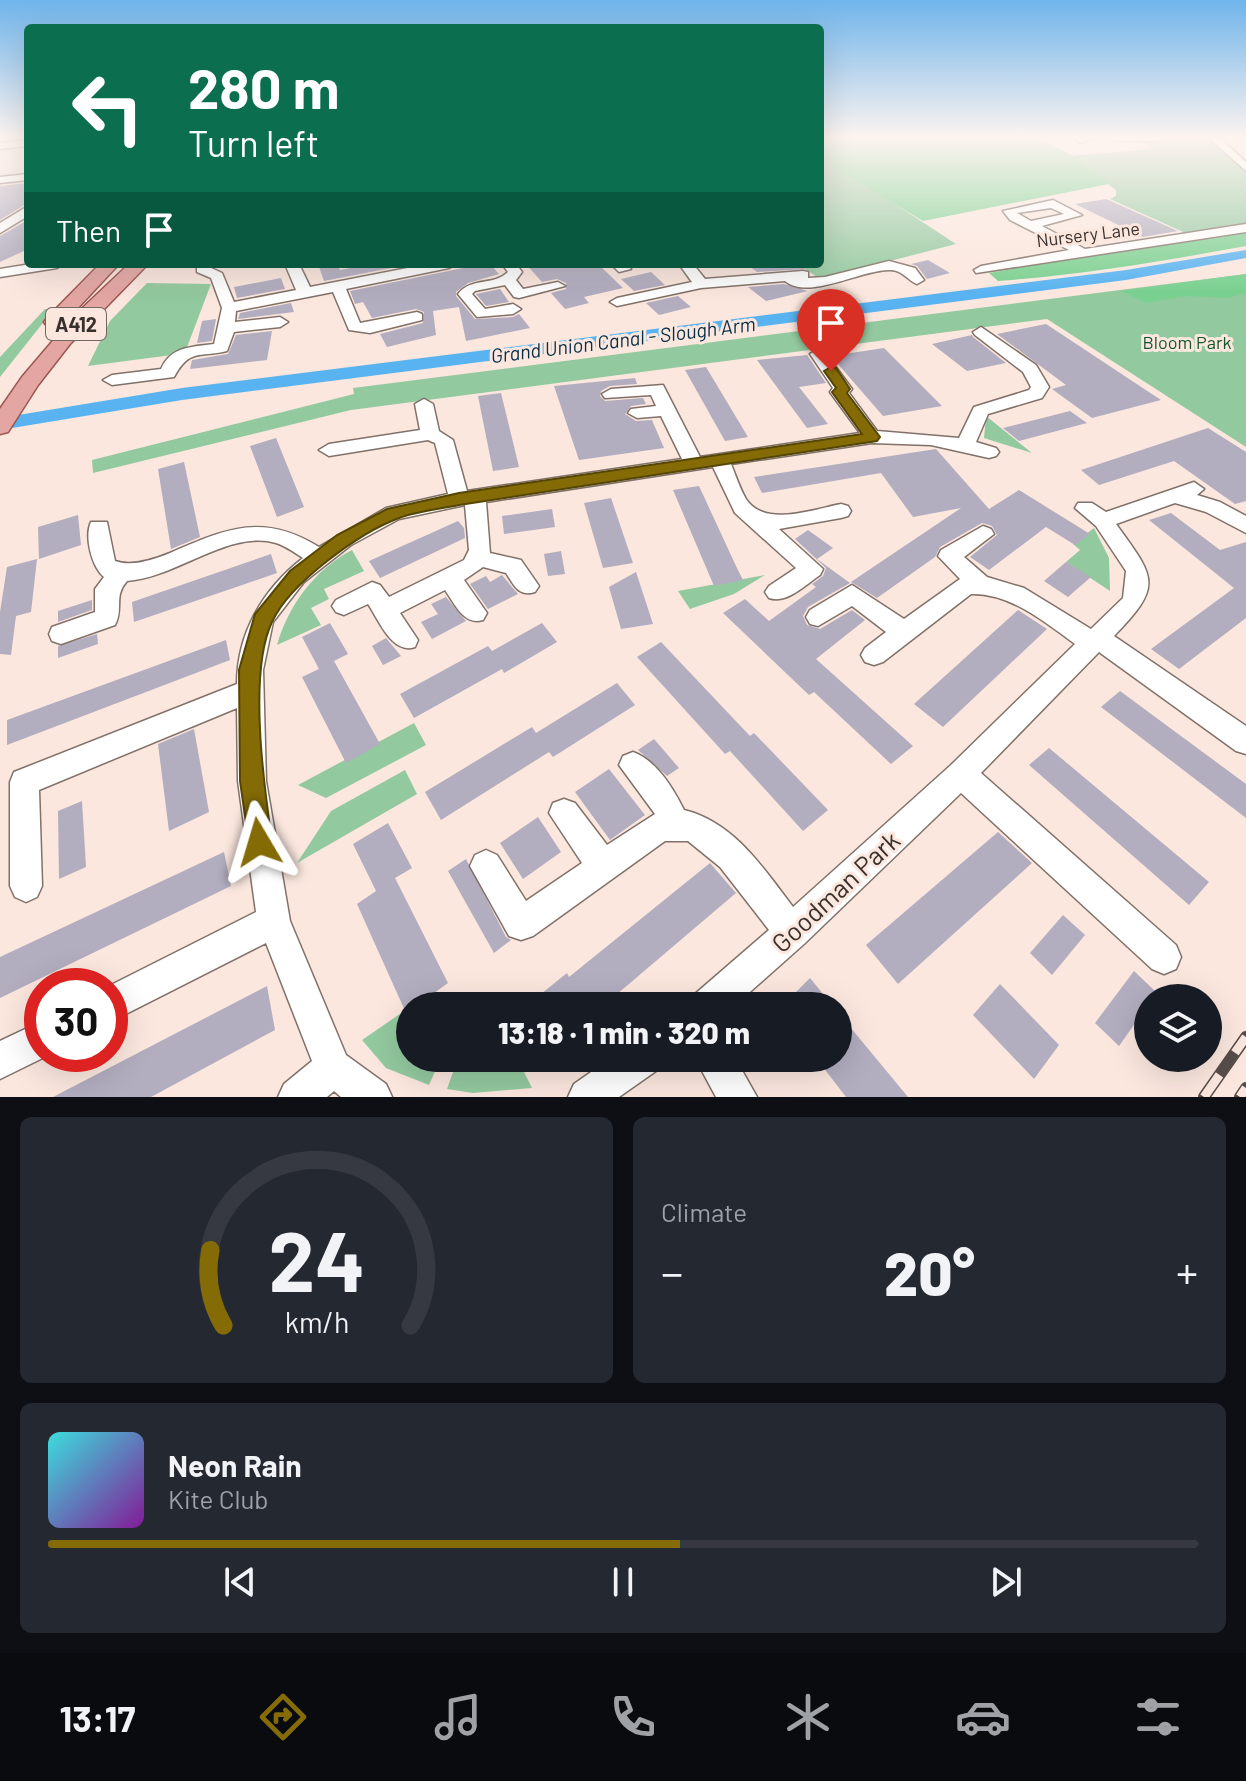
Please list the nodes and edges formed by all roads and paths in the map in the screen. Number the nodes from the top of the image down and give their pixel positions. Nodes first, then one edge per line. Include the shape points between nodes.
1 (24, 212) edge
2 (4, 224) edge
3 (1030, 225) dead end
4 (1246, 228) edge
5 (1080, 251) junction
6 (32, 268) edge
7 (106, 268) edge
8 (135, 268) edge
9 (294, 268) edge
10 (422, 268) edge
11 (689, 268) edge
12 (202, 269) dead end
13 (981, 270) dead end
14 (508, 272) edge
15 (0, 273) edge
16 (917, 280) dead end
17 (701, 284) junction
18 (338, 286) junction
19 (558, 286) dead end
20 (305, 293) junction
21 (617, 302) dead end
22 (229, 308) junction
23 (513, 309) dead end
24 (417, 317) dead end
25 (280, 322) dead end
26 (227, 328) junction
27 (981, 332) dead end
28 (818, 354) dead end
29 (112, 380) dead end
30 (8, 394) edge
31 (611, 394) dead end
32 (424, 404) dead end
33 (667, 410) junction
34 (637, 413) dead end
35 (0, 427) edge
36 (430, 434) junction
37 (872, 437) junction
38 (329, 450) dead end
39 (720, 461) junction
40 (695, 465) junction
41 (467, 498) junction
42 (841, 511) dead end
43 (754, 518) junction
44 (1246, 526) edge
45 (99, 527) dead end
46 (983, 534) dead end
47 (320, 558) junction
48 (478, 558) junction
49 (120, 573) junction
50 (450, 579) junction
51 (979, 584) junction
52 (527, 586) dead end
53 (777, 592) dead end
54 (344, 606) dead end
55 (386, 609) junction
56 (475, 613) dead end
57 (818, 617) dead end
58 (904, 632) junction
59 (61, 634) dead end
60 (406, 640) dead end
61 (1096, 640) junction
62 (874, 655) dead end
63 (250, 691) junction
64 (1246, 742) edge
65 (633, 765) dead end
66 (961, 774) junction
67 (564, 813) dead end
68 (675, 824) junction
69 (602, 865) junction
70 (486, 866) dead end
71 (26, 886) dead end
72 (274, 921) junction
73 (792, 932) junction
74 (1164, 957) dead end
75 (723, 992) edge
76 (128, 995) edge
77 (24, 1048) edge
78 (0, 1061) edge
79 (333, 1068) junction
80 (623, 1072) edge
81 (722, 1072) edge
82 (297, 1097) edge
83 (373, 1097) edge
84 (587, 1097) edge
85 (738, 1097) edge

1 - 2 street
3 - 5 street
4 - 5 street, Nursery Lane via 1103,252
5 - 13 street, Nursery Lane
6 - 15 street
7 - 30 main road, A412 via 43,335
8 - 30 main road, A412
9 - 20 street
10 - 18 street
11 - 17 street
12 - 22 street via 217,276
14 - 19 street via 519,294
14 - 23 street via 465,294 482,314
16 - 17 street via 906,268 893,266 827,281
17 - 21 street
18 - 20 street
18 - 24 street via 354,327
20 - 22 street
22 - 26 street
25 - 26 street
26 - 29 street via 221,348 184,353 174,358 168,373
27 - 37 street via 1030,369 1040,387 1036,394 980,411 977,448 929,437
28 - 37 street
30 - 35 main road, A412
31 - 33 street via 657,389
32 - 36 street
33 - 34 street
33 - 40 street
36 - 38 street
36 - 41 street via 444,440
37 - 39 street
39 - 40 street
39 - 43 street via 741,507
40 - 41 street
41 - 47 street via 393,513
41 - 48 street via 480,532
42 - 43 street via 773,522
43 - 53 street via 812,569
44 - 61 street, Goodman Park via 1184,493 1094,515 1137,570 1134,601
45 - 49 street via 104,562
46 - 51 street via 949,556
47 - 49 street via 277,535 251,532 141,571
47 - 63 street via 296,576 262,619
48 - 50 street
48 - 52 street via 513,566
49 - 59 street via 107,589 107,618
50 - 55 street
50 - 56 street
51 - 58 street via 966,586
51 - 61 street via 1042,609
54 - 55 street via 372,591
55 - 60 street
57 - 58 street via 852,594
58 - 62 street
61 - 64 street
61 - 66 street, Goodman Park
63 - 71 street via 24,782
63 - 72 street via 252,781
65 - 68 street via 662,797
66 - 73 street, Goodman Park
66 - 74 street
67 - 69 street
68 - 69 street via 658,828
68 - 73 street via 702,831 721,847
69 - 70 street via 521,924
72 - 76 street
72 - 79 street
73 - 75 street, Goodman Park
77 - 78 street
79 - 82 street
79 - 83 street
80 - 84 street
81 - 85 street

